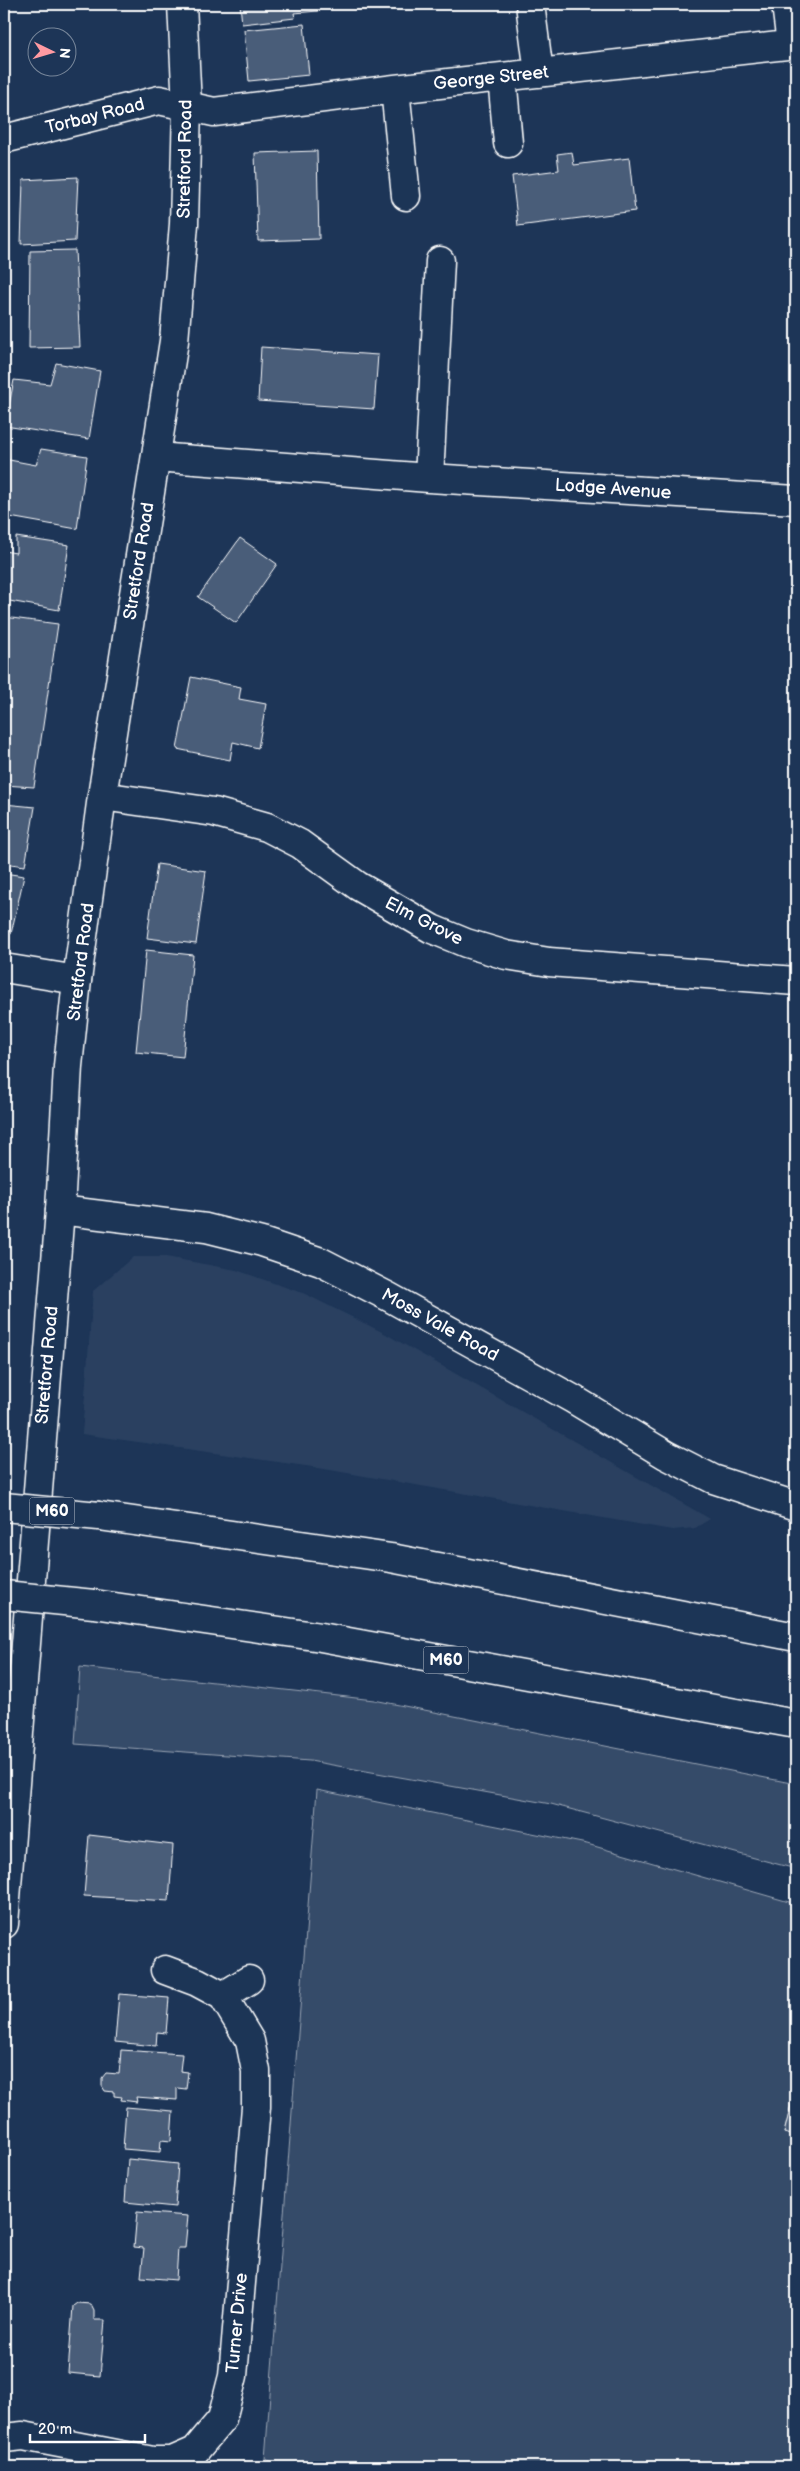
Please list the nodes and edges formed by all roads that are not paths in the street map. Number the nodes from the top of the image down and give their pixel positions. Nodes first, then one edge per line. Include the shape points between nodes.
1 (182, 4) edge
2 (530, 4) edge
3 (786, 4) edge
4 (794, 44) edge
5 (539, 73) junction
6 (502, 77) junction
7 (395, 89) junction
8 (187, 106) junction
9 (4, 139) edge
10 (508, 143) dead end
11 (406, 196) dead end
12 (440, 261) dead end
13 (156, 457) junction
14 (429, 478) junction
15 (796, 500) edge
16 (102, 796) junction
17 (4, 968) edge
18 (77, 980) junction
19 (796, 981) edge
20 (60, 1210) junction
21 (4, 1506) edge
22 (796, 1506) edge
23 (4, 1595) edge
24 (796, 1637) edge
25 (796, 1724) edge
26 (4, 1924) edge
27 (165, 1970) dead end
28 (249, 1980) dead end
29 (223, 1996) junction
30 (4, 2438) edge

1 - 8 main road, Stretford Road
2 - 5 main road
3 - 4 main road
4 - 5 main road, George Street
5 - 6 main road, George Street
6 - 7 main road, George Street
6 - 10 main road
7 - 8 main road, George Street via 214,112
7 - 11 main road
8 - 9 main road, Torbay Road via 159,100
8 - 13 main road, Stretford Road via 184,224 176,321
12 - 14 main road
13 - 14 main road, Lodge Avenue
13 - 16 main road, Stretford Road
14 - 15 main road, Lodge Avenue
16 - 18 main road, Stretford Road
16 - 19 main road, Elm Grove via 214,812 267,828 300,844 358,886 432,930 506,955 549,962
17 - 18 main road
18 - 20 main road, Stretford Road via 68,1066
20 - 22 main road, Moss Vale Road via 214,1230 321,1262 556,1389 666,1455 713,1478
20 - 26 main road, Stretford Road
21 - 24 main road, M60, bridge via 100,1516 391,1558
23 - 25 main road, M60, bridge via 94,1604 321,1637
27 - 29 main road
28 - 29 main road
29 - 30 main road, Turner Drive via 250,2041 256,2070 256,2107 234,2376 222,2419 195,2452 172,2461 153,2461 23,2436

